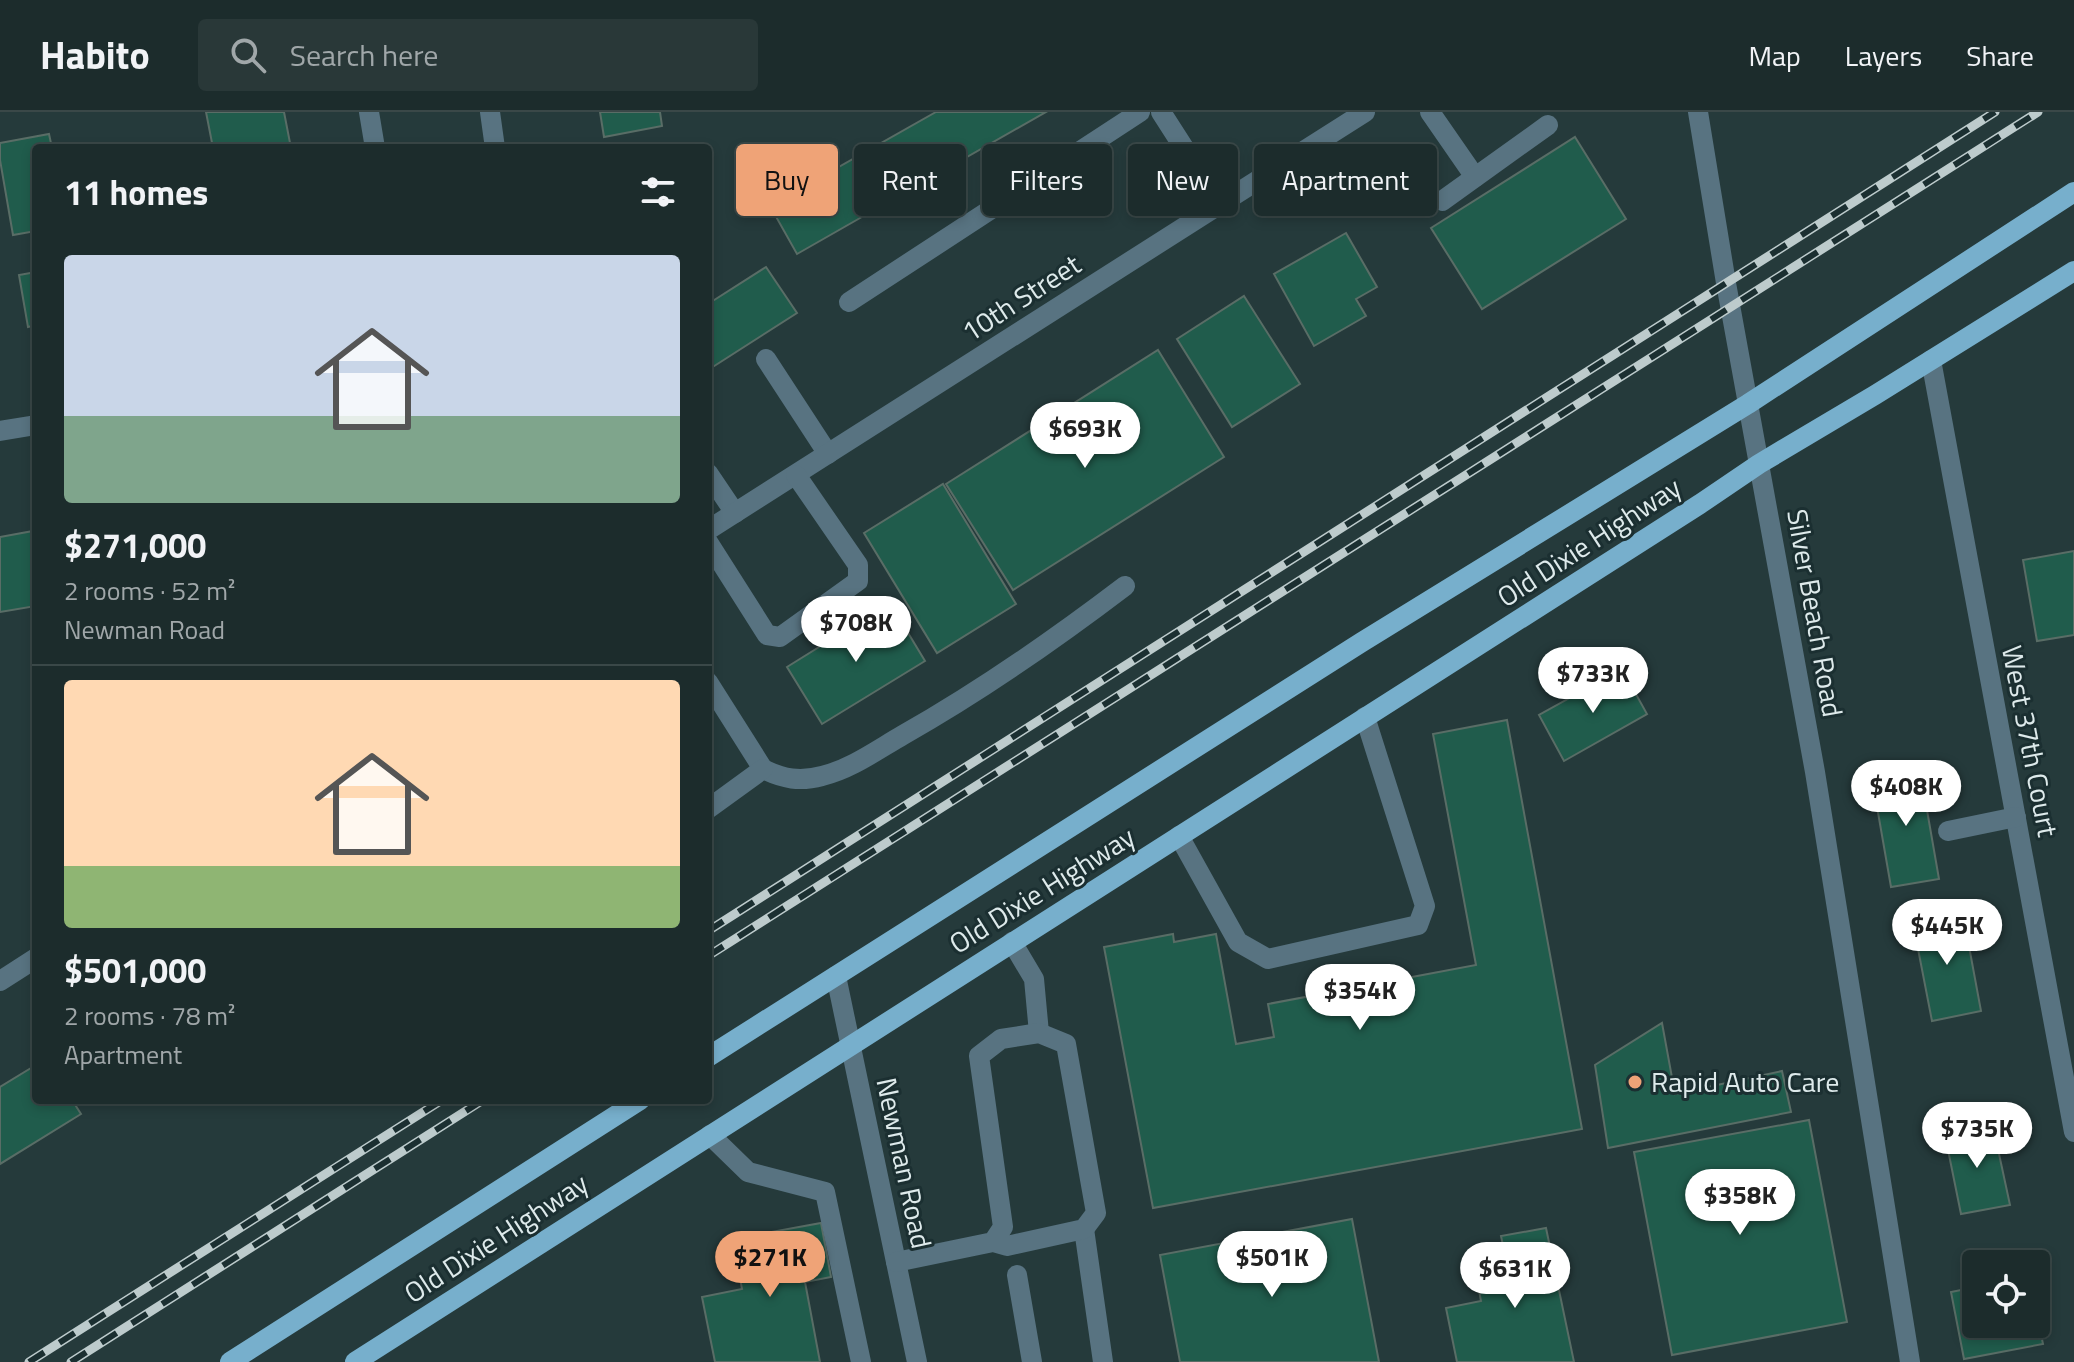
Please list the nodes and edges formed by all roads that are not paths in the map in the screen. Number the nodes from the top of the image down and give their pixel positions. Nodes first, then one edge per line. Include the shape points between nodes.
1 (369, 112) edge
2 (490, 112) edge
3 (1140, 112) edge
4 (1161, 112) edge
5 (1365, 112) edge
6 (1430, 112) edge
7 (1698, 112) edge
8 (1548, 125) dead end
9 (374, 144) edge
10 (494, 144) edge
11 (1182, 144) edge
12 (1475, 177) junction
13 (2074, 192) edge
14 (1238, 193) edge
15 (1442, 201) dead end
16 (1201, 216) edge
17 (2074, 271) edge
18 (849, 302) dead end
19 (766, 359) dead end
20 (1931, 360) junction
21 (1748, 404) junction
22 (32, 426) edge
23 (0, 431) edge
24 (828, 454) junction
25 (1759, 464) junction
26 (796, 475) junction
27 (712, 479) edge
28 (735, 513) junction
29 (712, 527) edge
30 (712, 548) edge
31 (1125, 586) dead end
32 (712, 688) edge
33 (1365, 717) junction
34 (763, 769) junction
35 (712, 806) edge
36 (2016, 817) junction
37 (1948, 831) dead end
38 (1179, 836) junction
39 (1012, 942) junction
40 (32, 961) edge
41 (836, 976) junction
42 (0, 981) edge
43 (1039, 1033) junction
44 (850, 1045) junction
45 (712, 1054) edge
46 (634, 1104) edge
47 (2074, 1132) edge
48 (710, 1135) junction
49 (1084, 1229) junction
50 (993, 1242) junction
51 (896, 1262) junction
52 (1017, 1275) dead end
53 (230, 1362) edge
54 (355, 1362) edge
55 (861, 1362) edge
56 (917, 1362) edge
57 (1032, 1362) edge
58 (1103, 1362) edge
59 (1910, 1362) edge

1 - 9 street
2 - 10 street
3 - 18 street
4 - 11 street
5 - 14 street, 10th Street
6 - 12 street
7 - 21 street, Silver Beach Road
8 - 12 street
12 - 15 street
13 - 21 main road, Old Dixie Highway
16 - 24 street, 10th Street
17 - 20 main road, Old Dixie Highway
19 - 24 street
20 - 25 main road, Old Dixie Highway
20 - 36 street, West 37th Court
21 - 25 street, Silver Beach Road
21 - 41 main road, Old Dixie Highway
22 - 23 street
24 - 26 street, 10th Street
25 - 33 main road, Old Dixie Highway
25 - 59 street, Silver Beach Road via 1815,772
26 - 28 street, 10th Street
26 - 30 street via 858,565 858,581 780,637 767,635
27 - 28 street
28 - 29 street, 10th Street
31 - 34 street via 960,703 845,769 801,779
32 - 34 street
33 - 38 main road, Old Dixie Highway
33 - 38 street via 1425,906 1418,925 1268,959 1238,942
34 - 35 street
36 - 37 street
36 - 47 street, West 37th Court
38 - 39 main road, Old Dixie Highway
39 - 43 street via 1034,979
39 - 44 main road, Old Dixie Highway
40 - 42 street
41 - 44 street, Newman Road
41 - 45 main road, Old Dixie Highway
43 - 49 street via 1066,1044 1096,1213
43 - 50 street via 1001,1039 979,1056 1003,1227
44 - 48 main road, Old Dixie Highway
44 - 51 street, Newman Road
46 - 53 main road, Old Dixie Highway
48 - 54 main road, Old Dixie Highway
48 - 55 street via 748,1172 825,1192
49 - 50 street via 1007,1246
49 - 58 street
50 - 51 street
51 - 56 street, Newman Road
52 - 57 street

